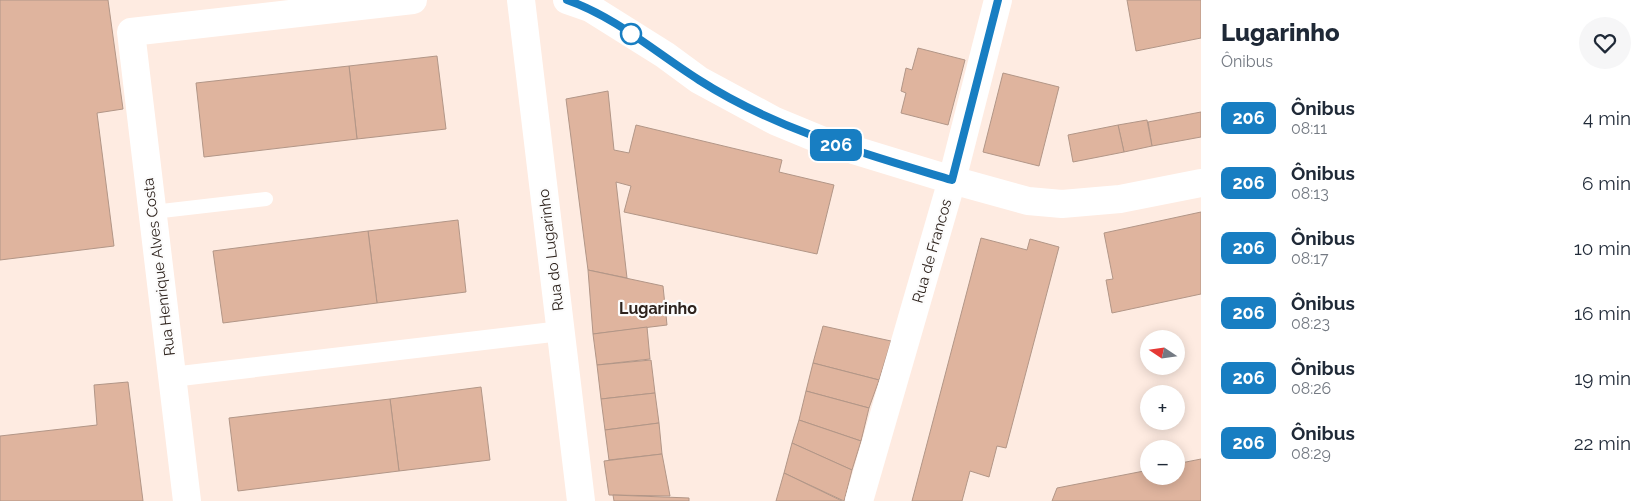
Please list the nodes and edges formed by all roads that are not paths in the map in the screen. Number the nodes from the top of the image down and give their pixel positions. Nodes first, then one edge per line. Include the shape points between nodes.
1 (413, 0) edge
2 (521, 0) edge
3 (567, 0) edge
4 (998, 0) edge
5 (952, 180) junction
6 (1201, 183) edge
7 (266, 199) dead end
8 (153, 212) junction
9 (561, 332) junction
10 (172, 377) junction
11 (187, 501) edge
12 (581, 501) edge
13 (859, 501) edge

1 - 8 street, Rua Henrique Alves Costa via 131,32
2 - 9 street, Rua do Lugarinho
3 - 5 street via 590,8 699,80 775,120 821,140
4 - 5 street, Rua de Francos
5 - 6 street via 1028,202 1062,204 1120,199
5 - 13 street, Rua de Francos
7 - 8 lane
8 - 10 street, Rua Henrique Alves Costa
9 - 10 street
9 - 12 street, Rua do Lugarinho
10 - 11 street, Rua Henrique Alves Costa

